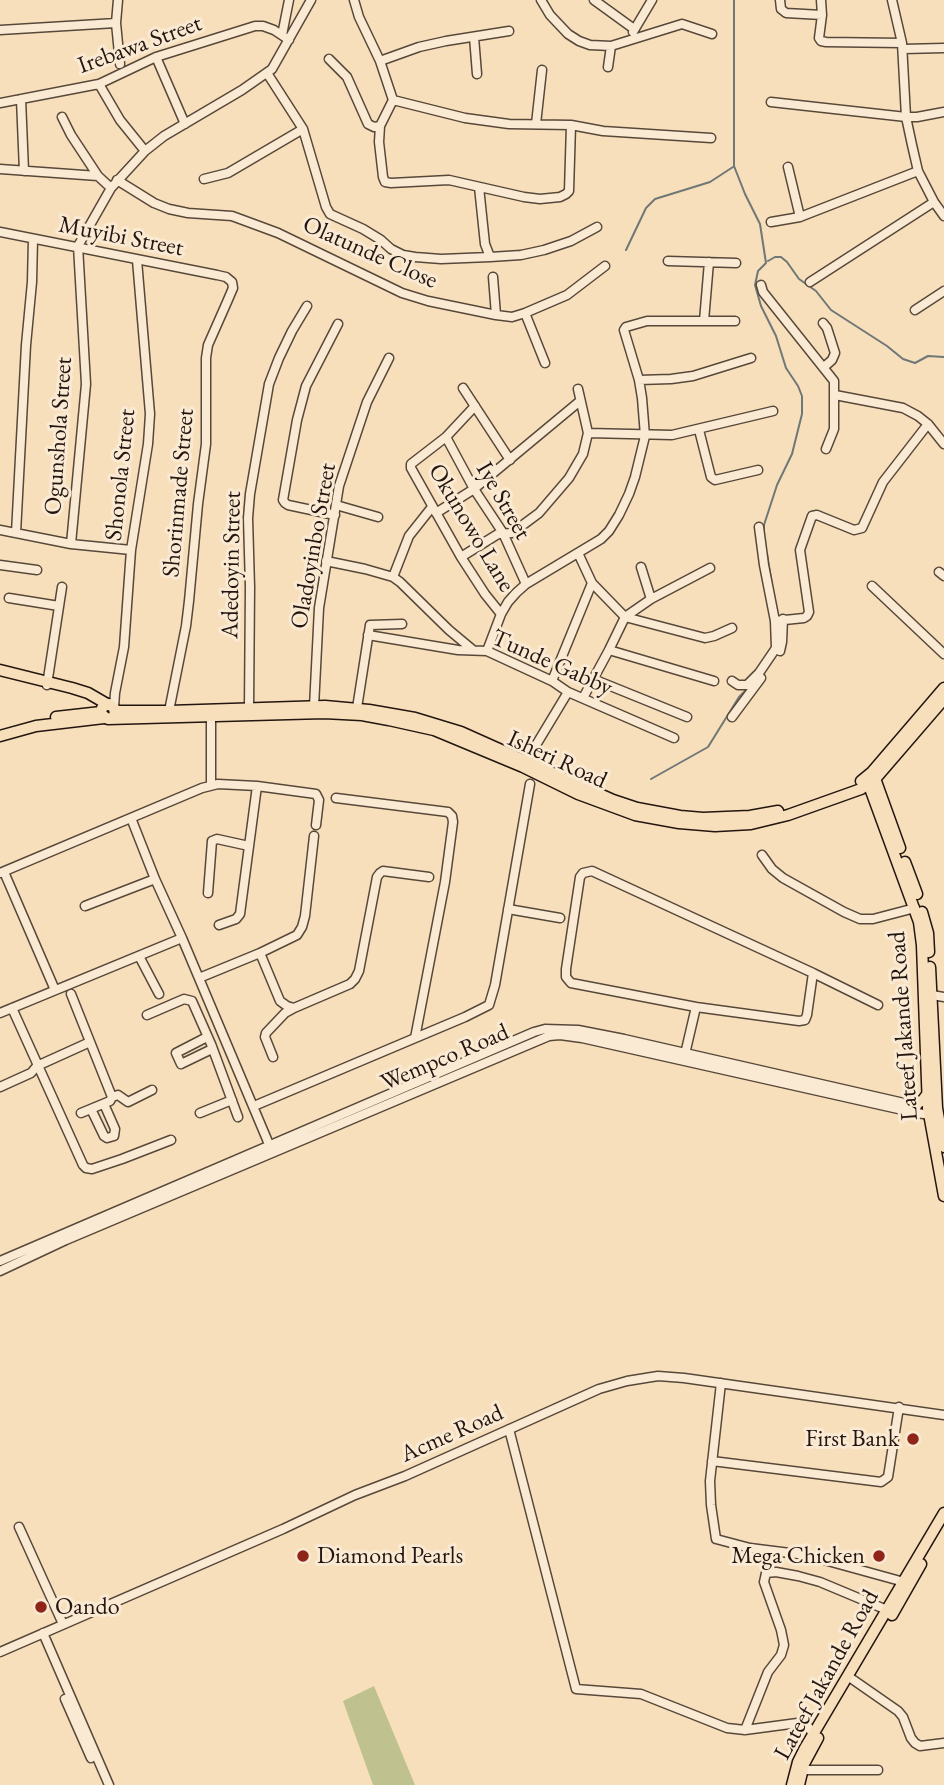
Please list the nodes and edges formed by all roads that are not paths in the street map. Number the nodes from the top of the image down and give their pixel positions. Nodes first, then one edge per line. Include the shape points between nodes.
1 (118, 0) edge
2 (289, 0) edge
3 (311, 0) edge
4 (354, 0) edge
5 (541, 0) edge
6 (594, 0) edge
7 (652, 0) edge
8 (780, 0) edge
9 (821, 0) edge
10 (892, 0) edge
11 (822, 15) junction
12 (116, 23) junction
13 (634, 29) junction
14 (0, 30) edge
15 (509, 31) dead end
16 (712, 34) dead end
17 (474, 37) junction
18 (285, 38) junction
19 (628, 41) junction
20 (611, 46) junction
21 (902, 46) junction
22 (944, 48) edge
23 (156, 57) junction
24 (329, 59) dead end
25 (380, 61) junction
26 (120, 64) dead end
27 (608, 67) dead end
28 (542, 70) dead end
29 (267, 73) junction
30 (477, 74) dead end
31 (99, 84) junction
32 (21, 99) junction
33 (393, 100) junction
34 (771, 102) dead end
35 (0, 103) edge
36 (944, 112) edge
37 (62, 117) dead end
38 (906, 117) junction
39 (185, 124) junction
40 (536, 124) junction
41 (571, 125) junction
42 (380, 127) junction
43 (303, 128) junction
44 (711, 138) dead end
45 (145, 150) junction
46 (788, 167) dead end
47 (0, 169) edge
48 (24, 171) junction
49 (918, 172) junction
50 (98, 177) junction
51 (117, 180) junction
52 (204, 180) dead end
53 (479, 187) junction
54 (111, 188) junction
55 (934, 202) junction
56 (944, 216) edge
57 (800, 217) junction
58 (771, 222) dead end
59 (597, 227) dead end
60 (0, 232) edge
61 (33, 239) junction
62 (78, 246) junction
63 (490, 257) junction
64 (137, 260) junction
65 (667, 261) dead end
66 (709, 262) junction
67 (736, 263) dead end
68 (605, 266) dead end
69 (493, 277) dead end
70 (232, 282) joint
71 (810, 282) dead end
72 (761, 285) dead end
73 (944, 291) edge
74 (307, 306) dead end
75 (915, 310) dead end
76 (525, 313) junction
77 (496, 316) junction
78 (704, 321) junction
79 (736, 321) dead end
80 (823, 323) dead end
81 (338, 324) dead end
82 (389, 358) dead end
83 (751, 358) dead end
84 (545, 363) dead end
85 (824, 368) junction
86 (639, 380) junction
87 (463, 388) dead end
88 (578, 389) dead end
89 (835, 395) junction
90 (580, 401) junction
91 (475, 406) junction
92 (773, 411) dead end
93 (928, 424) junction
94 (699, 430) junction
95 (588, 433) junction
96 (645, 436) junction
97 (446, 437) junction
98 (944, 444) edge
99 (825, 449) dead end
100 (510, 460) junction
101 (758, 470) dead end
102 (474, 489) junction
103 (336, 510) junction
104 (434, 510) junction
105 (378, 517) dead end
106 (760, 527) dead end
107 (0, 530) edge
108 (16, 533) junction
109 (503, 533) junction
110 (71, 544) junction
111 (131, 551) junction
112 (578, 553) junction
113 (461, 557) junction
114 (326, 561) junction
115 (0, 565) edge
116 (641, 567) dead end
117 (709, 568) dead end
118 (37, 570) dead end
119 (393, 577) junction
120 (592, 583) junction
121 (526, 584) junction
122 (872, 586) dead end
123 (62, 587) dead end
124 (9, 598) dead end
125 (651, 599) junction
126 (60, 606) junction
127 (501, 614) junction
128 (625, 617) junction
129 (779, 620) junction
130 (402, 624) dead end
131 (732, 628) dead end
132 (368, 635) junction
133 (474, 650) junction
134 (609, 650) junction
135 (487, 651) junction
136 (944, 654) edge
137 (0, 670) edge
138 (0, 677) edge
139 (593, 679) junction
140 (552, 681) junction
141 (714, 681) dead end
142 (732, 681) dead end
143 (48, 683) junction
144 (944, 688) edge
145 (568, 692) junction
146 (583, 698) junction
147 (944, 699) edge
148 (314, 707) junction
149 (249, 708) junction
150 (357, 708) junction
151 (108, 711) junction
152 (169, 711) junction
153 (211, 717) junction
154 (732, 717) dead end
155 (687, 718) dead end
156 (435, 727) junction
157 (0, 729) edge
158 (0, 736) edge
159 (674, 738) dead end
160 (527, 760) junction
161 (893, 760) junction
162 (871, 778) junction
163 (530, 784) dead end
164 (211, 785) junction
165 (257, 786) junction
166 (336, 798) dead end
167 (131, 818) junction
168 (890, 821) junction
169 (316, 825) dead end
170 (314, 835) dead end
171 (249, 846) junction
172 (762, 855) dead end
173 (2, 872) edge
174 (429, 877) dead end
175 (155, 879) junction
176 (208, 893) dead end
177 (85, 906) dead end
178 (915, 908) junction
179 (508, 909) junction
180 (560, 918) dead end
181 (219, 925) dead end
182 (182, 938) junction
183 (260, 953) junction
184 (139, 956) junction
185 (813, 972) junction
186 (199, 978) junction
187 (55, 990) junction
188 (71, 994) dead end
189 (159, 994) dead end
190 (928, 995) junction
191 (944, 997) edge
192 (878, 1004) dead end
193 (294, 1007) junction
194 (696, 1007) junction
195 (12, 1008) junction
196 (0, 1013) edge
197 (147, 1015) dead end
198 (224, 1038) junction
199 (415, 1038) junction
200 (90, 1042) junction
201 (210, 1043) junction
202 (623, 1043) junction
203 (685, 1054) junction
204 (273, 1057) dead end
205 (37, 1066) junction
206 (0, 1087) edge
207 (152, 1090) dead end
208 (928, 1093) junction
209 (112, 1097) junction
210 (232, 1100) junction
211 (104, 1104) junction
212 (254, 1106) junction
213 (914, 1106) junction
214 (91, 1109) junction
215 (933, 1111) junction
216 (81, 1113) dead end
217 (200, 1113) dead end
218 (238, 1117) dead end
219 (171, 1140) dead end
220 (944, 1147) edge
221 (271, 1148) junction
222 (944, 1196) edge
223 (0, 1261) edge
224 (0, 1271) edge
225 (721, 1383) junction
226 (899, 1408) junction
227 (944, 1415) edge
228 (509, 1429) junction
229 (712, 1461) junction
230 (944, 1513) edge
231 (944, 1524) edge
232 (19, 1527) dead end
233 (904, 1582) junction
234 (887, 1610) junction
235 (63, 1624) junction
236 (40, 1634) junction
237 (0, 1652) edge
238 (852, 1679) junction
239 (745, 1730) junction
240 (813, 1734) junction
241 (944, 1743) edge
242 (803, 1770) junction
243 (878, 1770) dead end
244 (104, 1785) edge
245 (109, 1785) edge
246 (792, 1785) edge
247 (799, 1785) edge

1 - 12 street
2 - 18 street
3 - 18 street
4 - 25 street
5 - 20 street via 568,34 590,45
6 - 13 street
7 - 13 street
8 - 11 street via 786,13
9 - 11 street
10 - 21 street
11 - 21 street via 819,38 826,43
12 - 14 street
12 - 26 street
13 - 19 street
15 - 17 street
16 - 19 street via 682,24
17 - 25 street via 419,47
17 - 30 street
18 - 23 street, Irebawa Street via 255,26
18 - 29 street
19 - 20 street
20 - 27 street
21 - 22 street
21 - 38 street
23 - 31 street, Irebawa Street
23 - 39 street
24 - 42 street via 347,76 368,124
25 - 33 street
28 - 40 street
29 - 39 street
29 - 43 street
31 - 32 street, Irebawa Street
31 - 45 street
32 - 35 street, Irebawa Street
32 - 48 street
33 - 40 street via 465,118
33 - 42 street
34 - 38 street
36 - 38 street
37 - 50 street
38 - 49 street
39 - 45 street
40 - 41 street
41 - 44 street
41 - 53 street via 566,194 540,198
42 - 53 street via 385,182 449,180
43 - 52 street via 229,173
43 - 63 street via 330,214 403,255
45 - 51 street
46 - 57 street
47 - 48 street
48 - 50 street
49 - 55 street
49 - 57 street
50 - 54 street
51 - 54 street
51 - 77 street, Olatunde Close via 169,209 232,216 278,233 402,293
53 - 63 street
54 - 62 street
55 - 56 street
55 - 71 street
57 - 58 street
59 - 63 street via 544,250
60 - 61 street, Muyibi Street
61 - 62 street, Muyibi Street
61 - 108 street
62 - 64 street, Muyibi Street
62 - 110 street, Ogunshola Street via 86,384
64 - 70 street, Muyibi Street via 226,277
64 - 111 street, Shonola Street via 150,414
65 - 66 street
66 - 67 street
66 - 78 street
68 - 76 street, Olatunde Close via 567,295
69 - 77 street
70 - 152 street, Shorinmade Street via 206,358 206,444 186,626
72 - 85 street
73 - 75 street
74 - 149 street, Adedoyin Street via 269,384 250,494
76 - 77 street, Olatunde Close
76 - 84 street
78 - 79 street
78 - 86 street via 629,325 624,330
80 - 85 street via 835,354
81 - 103 street via 306,386 283,500 288,505
82 - 103 street, Oladoyinbo Street via 359,424
83 - 86 street via 693,376
85 - 89 street via 834,381
86 - 96 street
87 - 91 street
88 - 90 street
89 - 93 street via 903,408
89 - 99 street via 834,429
90 - 95 street
90 - 100 street
91 - 97 street
91 - 100 street
92 - 94 street
93 - 98 street
93 - 129 street via 883,482 859,530 812,516 800,550 809,612 804,618
94 - 96 street
94 - 101 street via 715,480
95 - 96 street
95 - 109 street via 583,454 569,478 539,513 512,533
96 - 112 street via 619,515 601,539
97 - 102 street, Iye Street
97 - 104 street, Okunowo Lane via 411,464
100 - 102 street
102 - 104 street
102 - 109 street, Iye Street
103 - 105 street
103 - 114 street, Oladoyinbo Street
104 - 113 street, Okunowo Lane
104 - 119 street via 409,536
106 - 129 street via 764,565
107 - 108 street
108 - 110 street
109 - 113 street
109 - 121 street, Iye Street
110 - 111 street
111 - 151 street, Shonola Street via 124,647
112 - 120 street
112 - 121 street
113 - 127 street, Okunowo Lane
114 - 119 street
114 - 148 street, Oladoyinbo Street
115 - 118 street
116 - 125 street
117 - 125 street
119 - 133 street
120 - 128 street
120 - 140 street
121 - 127 street
122 - 136 street
123 - 126 street
124 - 126 street
125 - 128 street
126 - 143 street
127 - 135 street
128 - 131 street via 705,638
128 - 134 street
129 - 142 street via 776,649 765,664 747,685
129 - 154 street via 781,649
130 - 132 street via 373,624
132 - 133 street, Tunde Gabby
132 - 150 street
133 - 135 street, Tunde Gabby
134 - 139 street
134 - 141 street
135 - 140 street, Tunde Gabby
137 - 143 main road
138 - 143 main road
139 - 146 street
139 - 155 street
140 - 145 street, Tunde Gabby
143 - 151 main road
144 - 162 main road, Isheri Road
145 - 146 street, Tunde Gabby
145 - 160 street
146 - 159 street, Tunde Gabby
147 - 161 main road, Isheri Road
148 - 149 main road, Isheri Road
148 - 150 main road, Isheri Road
149 - 152 main road, Isheri Road
150 - 156 main road, Isheri Road via 415,718
151 - 152 main road, Isheri Road
151 - 153 main road, Isheri Road
151 - 157 main road, Isheri Road
151 - 158 main road, Isheri Road
153 - 156 main road, Isheri Road via 324,713
153 - 164 street
156 - 160 main road, Isheri Road via 461,732
156 - 162 main road, Isheri Road via 611,807 691,825 734,825 788,816 847,795
160 - 162 main road, Isheri Road via 613,800 680,817 750,816 786,809
161 - 162 main road, Isheri Road
161 - 168 main road via 883,787
162 - 168 main road, Lateef Jakande Road
162 - 178 main road, Lateef Jakande Road
163 - 179 street
164 - 165 street
164 - 167 street
165 - 169 street via 316,794
165 - 171 street
166 - 199 street via 452,816
167 - 173 street
167 - 175 street
168 - 190 main road, Lateef Jakande Road via 926,922
170 - 183 street via 302,927 297,935
171 - 176 street via 212,841
171 - 181 street via 240,914
172 - 178 street via 783,878 860,919
173 - 187 street
174 - 193 street via 380,873 355,979
175 - 177 street
175 - 182 street
178 - 190 main road, Lateef Jakande Road
179 - 180 street
179 - 199 street via 489,1004
182 - 184 street
182 - 186 street
183 - 186 street
183 - 193 street via 281,1001
184 - 187 street
184 - 189 street
185 - 192 street
185 - 194 street via 805,1020
185 - 194 street via 592,871 583,873 566,969 571,983
186 - 198 street
187 - 195 street
188 - 200 street
190 - 191 street
190 - 208 main road, Lateef Jakande Road
190 - 215 main road, Lateef Jakande Road
193 - 204 street via 266,1033
194 - 203 street
195 - 196 street
195 - 205 street
197 - 201 street via 192,1000
198 - 201 street
198 - 212 street
199 - 212 street
200 - 205 street
200 - 209 street
201 - 210 street
202 - 203 street, Wempco Road
202 - 215 street, Wempco Road
202 - 221 street, Wempco Road via 549,1036
203 - 213 street, Wempco Road
205 - 206 street
205 - 219 street via 86,1168
207 - 209 street via 128,1102 118,1095
208 - 213 main road
208 - 215 main road, Lateef Jakande Road
209 - 211 street
210 - 217 street
210 - 218 street
211 - 214 street
211 - 214 street via 114,1136 104,1136
212 - 221 street
213 - 215 street, Wempco Road
214 - 216 street
215 - 220 main road, Lateef Jakande Road
215 - 222 main road, Lateef Jakande Road
221 - 223 street, Wempco Road
221 - 224 street, Wempco Road
225 - 226 street, Acme Road
225 - 228 street, Acme Road via 658,1376 626,1381
225 - 229 street
226 - 227 street, Acme Road
226 - 229 street via 888,1477 881,1482
228 - 235 street, Acme Road
228 - 239 street via 576,1689 641,1695 727,1728
229 - 233 street via 710,1505 716,1539 806,1555
230 - 233 main road, Lateef Jakande Road
231 - 238 main road, Lateef Jakande Road
232 - 235 street
233 - 234 main road, Lateef Jakande Road
234 - 239 street via 820,1582 766,1573 764,1582 784,1645
234 - 240 main road, Lateef Jakande Road
235 - 236 street, Acme Road
236 - 237 street, Acme Road
236 - 244 street
236 - 245 street
238 - 241 street via 898,1711 915,1743
238 - 242 main road, Lateef Jakande Road
239 - 240 street via 802,1722
240 - 246 main road, Lateef Jakande Road
242 - 243 street
242 - 247 main road, Lateef Jakande Road

